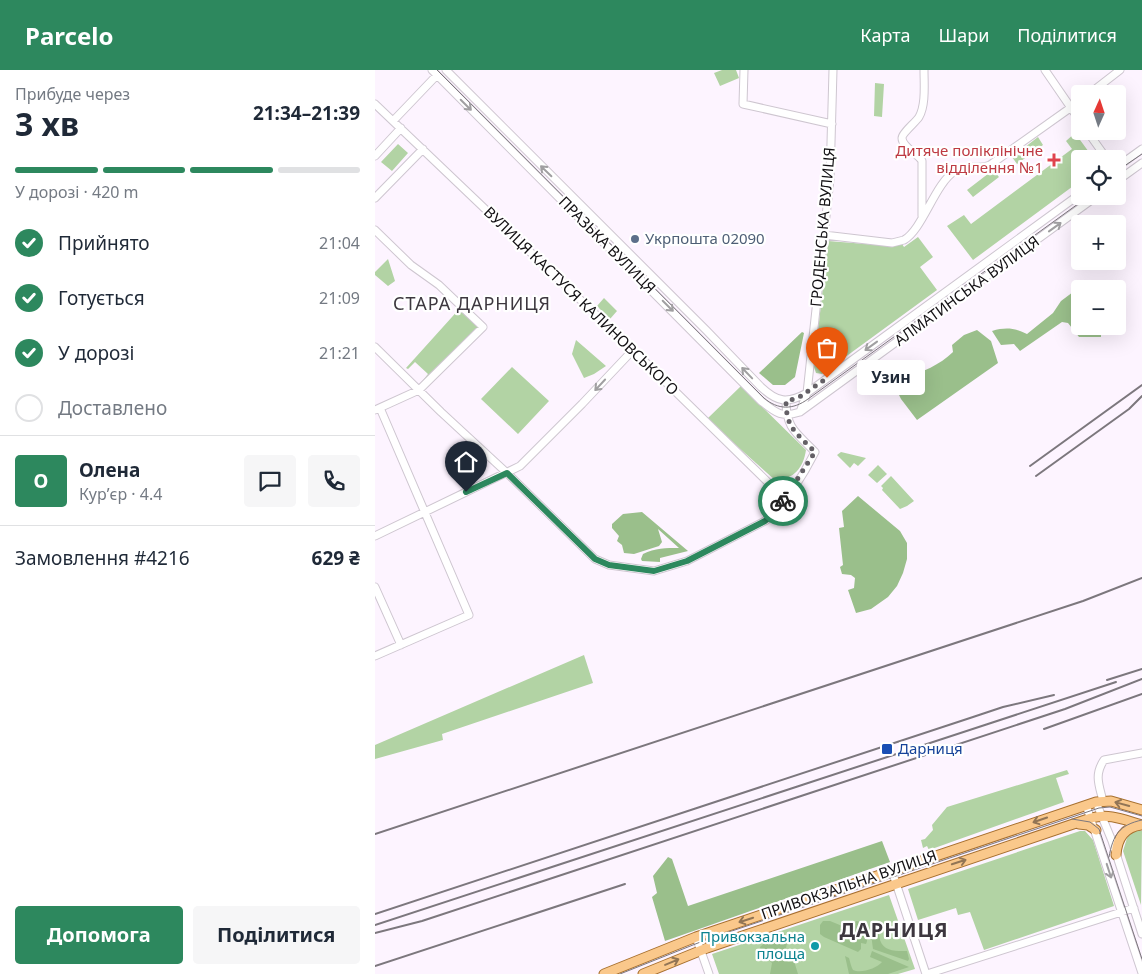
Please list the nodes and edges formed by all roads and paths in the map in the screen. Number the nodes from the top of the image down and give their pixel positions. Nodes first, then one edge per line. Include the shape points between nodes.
1 (446, 70) edge
2 (745, 70) edge
3 (833, 70) edge
4 (924, 70) edge
5 (1045, 70) edge
6 (1120, 70) edge
7 (434, 73) edge
8 (1101, 85) edge
9 (375, 104) edge
10 (1071, 108) joint
11 (393, 121) junction
12 (832, 124) junction
13 (401, 128) junction
14 (423, 149) junction
15 (1142, 150) edge
16 (375, 156) edge
17 (1126, 161) edge
18 (1142, 163) edge
19 (1126, 173) edge
20 (375, 198) edge
21 (1071, 201) edge
22 (1085, 205) edge
23 (922, 217) junction
24 (375, 230) edge
25 (824, 235) junction
26 (375, 347) edge
27 (633, 350) junction
28 (419, 390) junction
29 (807, 393) junction
30 (786, 401) junction
31 (378, 409) edge
32 (801, 412) junction
33 (786, 415) junction
34 (507, 473) junction
35 (785, 499) junction
36 (424, 512) junction
37 (375, 536) edge
38 (375, 587) edge
39 (401, 645) junction
40 (375, 656) edge
41 (1142, 752) edge
42 (1100, 801) junction
43 (1086, 805) junction
44 (1142, 810) edge
45 (1101, 816) junction
46 (1091, 818) junction
47 (1073, 824) junction
48 (1142, 825) edge
49 (1096, 830) junction
50 (1116, 855) junction
51 (892, 871) junction
52 (896, 883) junction
53 (1133, 908) junction
54 (1122, 912) junction
55 (1142, 934) edge
56 (696, 937) junction
57 (701, 950) junction
58 (1142, 973) edge
59 (604, 974) edge
60 (643, 974) edge
61 (709, 974) edge
62 (926, 974) edge

30 -> 1 street, ПРАЗЬКА ВУЛИЦЯ via 775,398 761,387
2 - 12 street via 743,104
3 - 12 street, ГРОДЕНСЬКА ВУЛИЦЯ
4 - 23 street via 922,111 902,137 922,161
5 - 10 street
6 - 8 street
7 - 11 street
7 -> 33 street, ПРАЗЬКА ВУЛИЦЯ via 761,401
9 - 11 street, ВУЛИЦЯ КАСТУСЯ КАЛИНОВСЬКОГО
10 - 23 street via 990,165 955,171 945,180
11 - 13 street, ВУЛИЦЯ КАСТУСЯ КАЛИНОВСЬКОГО
12 - 25 street, ГРОДЕНСЬКА ВУЛИЦЯ
13 - 14 street, ВУЛИЦЯ КАСТУСЯ КАЛИНОВСЬКОГО
13 - 16 street
14 - 20 street
14 - 27 street, ВУЛИЦЯ КАСТУСЯ КАЛИНОВСЬКОГО
15 - 17 street
18 - 19 street
21 -> 29 street, АЛМАТИНСЬКА ВУЛИЦЯ
32 -> 22 street, АЛМАТИНСЬКА ВУЛИЦЯ
23 - 25 street via 912,233 892,243
24 - 28 street via 483,327
25 - 29 street, ГРОДЕНСЬКА ВУЛИЦЯ
26 - 28 street
27 -> 34 street via 520,466
27 - 35 street, ВУЛИЦЯ КАСТУСЯ КАЛИНОВСЬКОГО
28 - 31 street
28 - 34 street
29 - 30 street, АЛМАТИНСЬКА ВУЛИЦЯ
29 - 32 street, ГРОДЕНСЬКА ВУЛИЦЯ
30 - 33 street
31 - 36 street
32 - 33 street, АЛМАТИНСЬКА ВУЛИЦЯ
33 - 35 street, ПРАЗЬКА ВУЛИЦЯ via 789,424 815,452
34 - 35 street via 595,559 609,565 649,571 678,564 765,521
34 - 36 street
36 - 37 street
36 - 39 street via 469,615
38 - 39 street
39 - 40 street
41 - 42 street via 1104,760 1097,774
42 - 43 main road, ПРИВОКЗАЛЬНА ВУЛИЦЯ
44 -> 42 main road
42 - 45 street
43 - 46 street
43 -> 51 main road, ПРИВОКЗАЛЬНА ВУЛИЦЯ
45 - 46 main road, ПРИВОКЗАЛЬНА ВУЛИЦЯ
45 - 48 main road
45 - 50 street
46 - 47 main road, ПРИВОКЗАЛЬНА ВУЛИЦЯ
46 - 49 street
47 - 49 main road via 1088,825
52 -> 47 main road, ПРИВОКЗАЛЬНА ВУЛИЦЯ
48 - 50 main road via 1123,834 1118,841
49 -> 54 street
50 - 53 street
51 - 52 street
51 -> 56 main road, ПРИВОКЗАЛЬНА ВУЛИЦЯ
52 - 57 main road, ПРИВОКЗАЛЬНА ВУЛИЦЯ
52 - 62 street
53 - 54 street
53 - 55 street
54 - 58 street
54 - 62 street
56 - 57 street
56 - 59 main road, ПРИВОКЗАЛЬНА ВУЛИЦЯ
60 -> 57 main road, ПРИВОКЗАЛЬНА ВУЛИЦЯ
57 - 61 street

